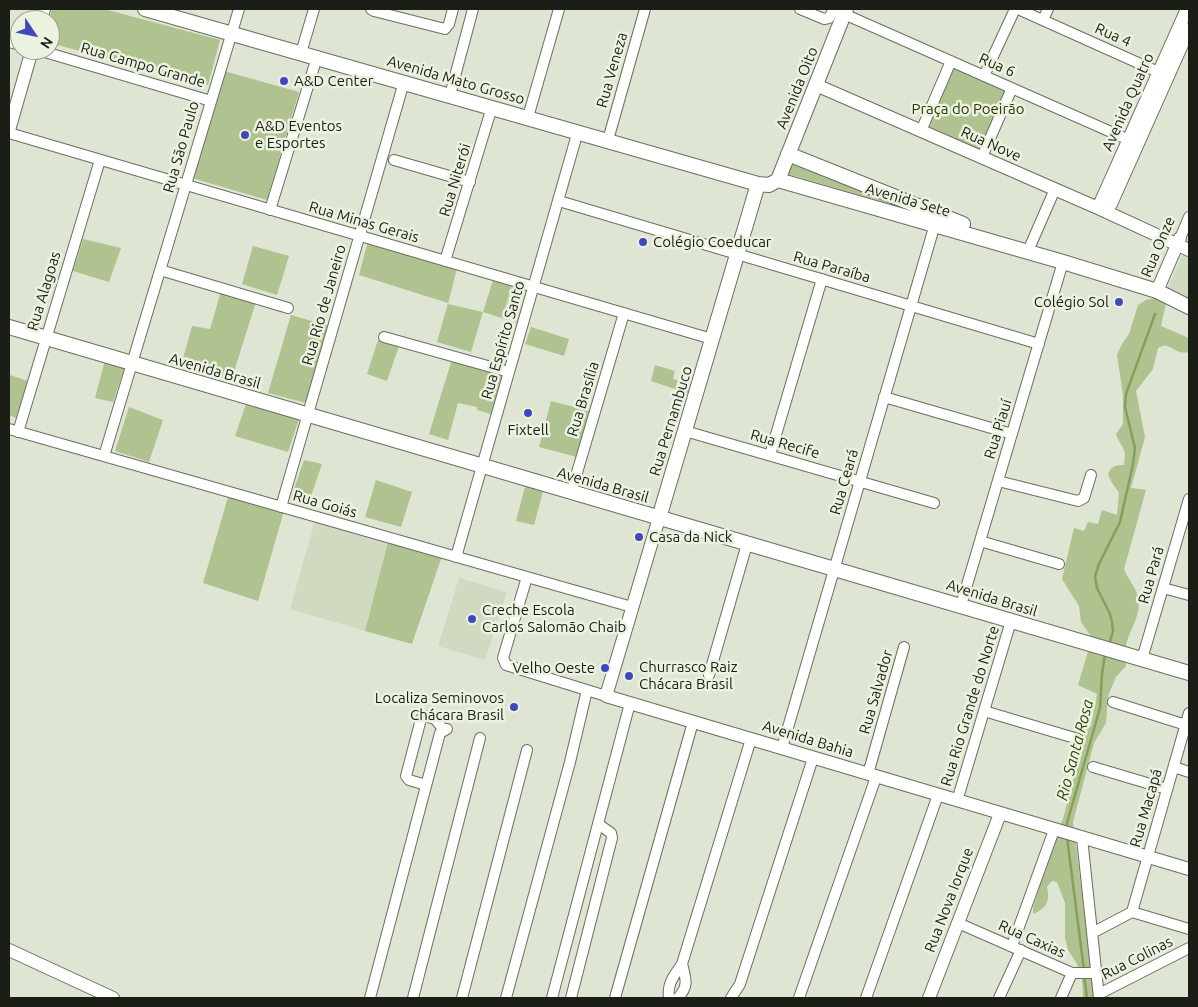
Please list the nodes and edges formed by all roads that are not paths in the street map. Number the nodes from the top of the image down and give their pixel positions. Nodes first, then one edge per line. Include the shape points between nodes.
1 (147, 9) edge
2 (239, 9) edge
3 (314, 9) edge
4 (371, 9) edge
5 (453, 9) edge
6 (473, 9) edge
7 (559, 9) edge
8 (645, 9) edge
9 (800, 9) edge
10 (1016, 9) edge
11 (1048, 9) edge
12 (1187, 9) edge
13 (841, 10) edge
14 (1043, 20) junction
15 (1189, 29) edge
16 (232, 33) junction
17 (301, 53) junction
18 (60, 56) edge
19 (317, 58) junction
20 (29, 60) edge
21 (950, 61) junction
22 (1163, 74) junction
23 (984, 76) junction
24 (404, 82) junction
25 (813, 84) junction
26 (1012, 88) junction
27 (450, 95) junction
28 (211, 101) junction
29 (492, 107) junction
30 (528, 117) junction
31 (921, 131) junction
32 (9, 132) edge
33 (578, 132) junction
34 (608, 140) junction
35 (1133, 142) junction
36 (788, 154) junction
37 (982, 157) junction
38 (100, 160) junction
39 (394, 160) dead end
40 (778, 180) junction
41 (470, 182) junction
42 (758, 184) junction
43 (186, 185) junction
44 (1055, 189) junction
45 (558, 201) junction
46 (1104, 206) junction
47 (270, 210) junction
48 (1189, 217) edge
49 (935, 224) junction
50 (360, 236) junction
51 (1184, 243) edge
52 (1028, 251) junction
53 (737, 255) junction
54 (445, 261) junction
55 (1064, 262) junction
56 (160, 270) junction
57 (822, 279) junction
58 (534, 287) junction
59 (1157, 291) junction
60 (911, 306) junction
61 (1189, 307) edge
62 (288, 308) dead end
63 (624, 313) junction
64 (9, 327) edge
65 (384, 337) dead end
66 (46, 338) junction
67 (712, 339) junction
68 (1039, 344) junction
69 (132, 364) junction
70 (509, 372) junction
71 (884, 397) junction
72 (308, 415) junction
73 (13, 430) edge
74 (684, 431) junction
75 (1012, 434) junction
76 (770, 455) junction
77 (104, 456) junction
78 (482, 466) junction
79 (1091, 475) dead end
80 (998, 481) junction
81 (860, 482) junction
82 (571, 493) junction
83 (1189, 499) edge
84 (934, 503) dead end
85 (281, 507) junction
86 (658, 518) junction
87 (1184, 536) edge
88 (980, 541) junction
89 (747, 544) junction
90 (456, 557) junction
91 (1059, 564) dead end
92 (834, 569) junction
93 (527, 577) junction
94 (1163, 588) junction
95 (1189, 594) edge
96 (961, 605) junction
97 (632, 607) junction
98 (1011, 621) junction
99 (904, 647) dead end
100 (1142, 659) junction
101 (1189, 673) edge
102 (709, 675) dead end
103 (587, 690) junction
104 (606, 696) junction
105 (1113, 702) dead end
106 (629, 706) junction
107 (984, 711) junction
108 (1189, 713) edge
109 (692, 725) junction
110 (1186, 725) junction
111 (1078, 739) dead end
112 (479, 742) dead end
113 (750, 742) junction
114 (782, 748) junction
115 (526, 755) dead end
116 (812, 761) junction
117 (1174, 767) junction
118 (1093, 768) dead end
119 (1189, 772) edge
120 (873, 778) junction
121 (426, 784) junction
122 (1168, 789) junction
123 (937, 798) junction
124 (957, 801) junction
125 (1000, 814) junction
126 (598, 824) junction
127 (1056, 830) junction
128 (1078, 837) junction
129 (1148, 857) junction
130 (1189, 869) edge
131 (1132, 912) junction
132 (958, 923) junction
133 (1189, 929) edge
134 (1092, 933) junction
135 (1016, 948) junction
136 (1189, 948) edge
137 (9, 950) edge
138 (682, 964) junction
139 (1094, 973) junction
140 (1074, 974) junction
141 (740, 984) junction
142 (1099, 996) edge
143 (113, 998) edge
144 (370, 998) edge
145 (413, 998) edge
146 (462, 998) edge
147 (506, 998) edge
148 (552, 998) edge
149 (571, 998) edge
150 (615, 998) edge
151 (669, 998) edge
152 (678, 998) edge
153 (731, 998) edge
154 (743, 998) edge
155 (799, 998) edge
156 (866, 998) edge
157 (929, 998) edge
158 (999, 998) edge
159 (1060, 998) edge

1 - 16 main road, Avenida Mato Grosso
2 - 16 street, Rua São Paulo
3 - 17 street
4 - 5 street via 445,29
6 - 27 street
7 - 30 street
8 - 34 street, Rua Veneza
9 - 13 street via 824,19
10 - 14 street, Rua 4
10 - 23 street
11 - 14 street
12 - 22 street, Avenida Quatro
13 - 21 street, Rua 6
13 - 25 main road, Avenida Oito
14 - 22 street, Rua 4
15 - 22 street, Avenida Quatro
16 - 17 main road, Avenida Mato Grosso
16 - 28 street, Rua São Paulo
17 - 19 main road, Avenida Mato Grosso
18 - 28 street, Rua Campo Grande
19 - 24 main road, Avenida Mato Grosso
19 - 47 street
20 - 32 street
21 - 23 street, Rua 6
21 - 31 street
22 - 35 street, Avenida Quatro
23 - 26 street, Rua 6
24 - 27 main road, Avenida Mato Grosso
24 - 50 street, Rua Rio de Janeiro
25 - 31 street, Rua Nove
25 - 36 main road, Avenida Oito
26 - 35 street, Rua 6
26 - 37 street
27 - 29 main road, Avenida Mato Grosso
28 - 43 street, Rua São Paulo
29 - 30 main road, Avenida Mato Grosso
29 - 41 street, Rua Niterói
30 - 33 main road, Avenida Mato Grosso
31 - 37 street, Rua Nove
32 - 38 street, Rua Minas Gerais
33 - 34 main road, Avenida Mato Grosso
33 - 45 street, Rua Espírito Santo
34 - 42 main road, Avenida Mato Grosso
35 - 46 street, Avenida Quatro
36 - 40 main road, Avenida Oito
36 - 52 main road, Avenida Sete
37 - 44 street, Rua Nove
38 - 43 street, Rua Minas Gerais
38 - 66 street, Rua Alagoas
39 - 41 street
40 - 42 main road via 769,185
40 - 49 main road, Avenida Sete
41 - 54 street, Rua Niterói
42 - 53 main road, Rua Pernambuco
43 - 47 street, Rua Minas Gerais
43 - 56 street, Rua São Paulo
44 - 46 street, Rua Nove
44 - 52 street
45 - 53 street, Rua Paraíba
45 - 58 street, Rua Espírito Santo
46 - 51 street
47 - 50 street, Rua Minas Gerais
48 - 51 street, Rua Onze
49 - 52 main road, Avenida Sete
49 - 60 street, Rua Ceará
50 - 54 street, Rua Minas Gerais
50 - 72 street, Rua Rio de Janeiro
51 - 59 street, Rua Onze
52 - 55 main road, Avenida Sete
53 - 57 street, Rua Paraíba
53 - 67 main road, Rua Pernambuco
54 - 58 street, Rua Minas Gerais
55 - 59 main road, Avenida Sete
55 - 68 street, Rua Piauí
56 - 62 street
56 - 69 street, Rua São Paulo
57 - 60 street, Rua Paraíba
57 - 76 street
58 - 63 street, Rua Minas Gerais
58 - 70 street, Rua Espírito Santo
59 - 61 main road, Avenida Sete
60 - 68 street, Rua Paraíba
60 - 71 street, Rua Ceará
63 - 67 street, Rua Minas Gerais
63 - 82 street, Rua Brasília
64 - 66 main road, Avenida Brasil
65 - 70 street
66 - 69 main road, Avenida Brasil
66 - 73 street, Rua Alagoas
67 - 74 main road, Rua Pernambuco
68 - 75 street, Rua Piauí
69 - 72 main road, Avenida Brasil
69 - 77 street, Rua São Paulo
70 - 78 street, Rua Espírito Santo
71 - 75 street
71 - 81 street, Rua Ceará
72 - 78 main road, Avenida Brasil
72 - 85 street, Rua Rio de Janeiro
73 - 77 street, Rua Goiás
74 - 76 street, Rua Recife
74 - 86 main road, Rua Pernambuco
75 - 80 street, Rua Piauí
76 - 81 street, Rua Recife
77 - 85 street, Rua Goiás
78 - 82 main road, Avenida Brasil
78 - 90 street, Rua Espírito Santo
79 - 80 street via 1084,498 1078,501
80 - 88 street, Rua Piauí
81 - 84 street, Rua Recife
81 - 92 street, Rua Ceará
82 - 86 main road, Avenida Brasil
83 - 87 street, Rua Pará
85 - 90 street, Rua Goiás
86 - 89 main road, Avenida Brasil
86 - 97 street, Rua Pernambuco
87 - 94 street, Rua Pará
88 - 91 street
88 - 96 street, Rua Piauí
89 - 92 main road, Avenida Brasil
89 - 102 street
90 - 93 street, Rua Goiás
92 - 96 main road, Avenida Brasil
92 - 114 street, Rua Ceará
93 - 97 street, Rua Goiás
93 - 103 street, Avenida Bahia via 503,662
94 - 95 street
94 - 100 street, Rua Pará
96 - 98 main road, Avenida Brasil
97 - 104 street, Rua Pernambuco
98 - 100 main road, Avenida Brasil
98 - 107 street, Rua Rio Grande do Norte
99 - 120 street, Rua Salvador
100 - 101 main road, Avenida Brasil
103 - 104 street, Avenida Bahia
103 - 147 street
104 - 106 street, Avenida Bahia
105 - 110 street
106 - 109 street, Avenida Bahia
106 - 126 street
107 - 111 street
107 - 124 street, Rua Rio Grande do Norte
108 - 110 street, Rua Macapá
109 - 113 street, Avenida Bahia
109 - 150 street
110 - 117 street, Rua Macapá
112 - 145 street
113 - 114 street, Avenida Bahia
113 - 138 street
114 - 116 street, Avenida Bahia
115 - 146 street
116 - 120 street, Avenida Bahia
116 - 141 street
117 - 119 street
117 - 122 street, Rua Macapá
118 - 122 street
120 - 123 street, Avenida Bahia
120 - 155 street, Rua Salvador
121 - 121 street via 440,733 445,729 435,719 425,716 421,719 406,776 409,780
121 - 144 street
122 - 129 street, Rua Macapá
123 - 124 street, Avenida Bahia
123 - 156 street
124 - 125 street, Avenida Bahia
125 - 127 street, Avenida Bahia
125 - 132 street, Rua Nova Iorque
126 - 148 street
126 - 149 street via 612,838
127 - 128 street, Avenida Bahia
127 - 135 street
128 - 129 street, Avenida Bahia
128 - 134 street
129 - 130 street, Avenida Bahia
129 - 131 street, Rua Macapá
131 - 133 street
131 - 134 street
132 - 135 street, Rua Caxias
132 - 157 street, Rua Nova Iorque
134 - 139 street
135 - 140 street, Rua Caxias
135 - 158 street
136 - 142 street, Rua Colinas
137 - 143 street
138 - 151 street via 670,981
138 - 152 street via 686,985
139 - 140 street, Rua Caxias
139 - 142 street
140 - 159 street
141 - 153 street
141 - 154 street

